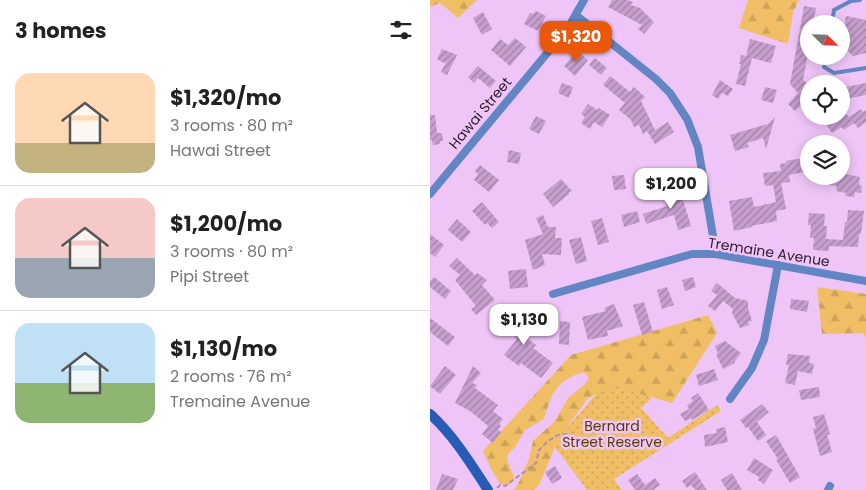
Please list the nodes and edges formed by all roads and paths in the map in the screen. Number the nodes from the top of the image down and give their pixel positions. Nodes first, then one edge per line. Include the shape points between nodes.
1 (584, 0) edge
2 (860, 0) edge
3 (576, 15) junction
4 (833, 15) edge
5 (824, 65) edge
6 (866, 68) edge
7 (430, 194) edge
8 (716, 254) junction
9 (778, 265) junction
10 (866, 282) edge
11 (553, 294) dead end
12 (730, 399) dead end
13 (430, 414) edge
14 (568, 434) dead end
15 (492, 489) edge

1 - 3 street, Hawai Street
2 - 4 lane via 834,10
3 - 7 street, Hawai Street
3 - 8 street via 656,79 687,118 698,147
5 - 6 lane via 834,73
8 - 9 street, Tremaine Avenue
8 - 11 street, Tremaine Avenue via 692,254
9 - 10 street, Tremaine Avenue
9 - 12 street via 764,340 752,368
13 - 15 street
14 - 15 path via 560,434 548,441 539,450 536,463 505,486

